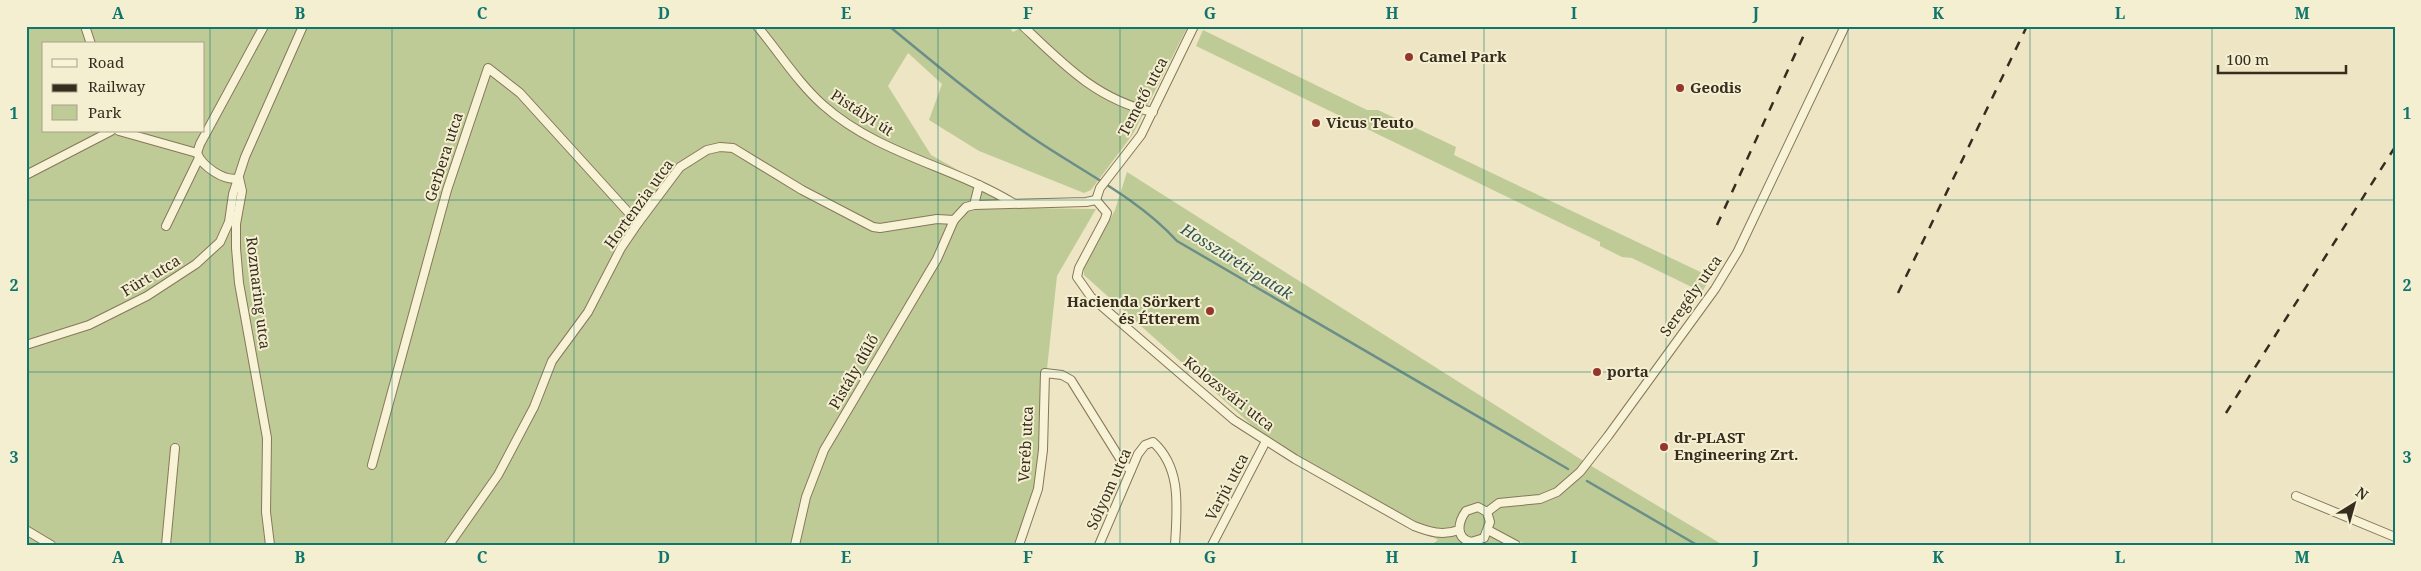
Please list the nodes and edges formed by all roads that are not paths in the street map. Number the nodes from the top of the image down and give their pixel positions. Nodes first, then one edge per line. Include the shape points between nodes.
1 (85, 26) edge
2 (264, 26) edge
3 (303, 26) edge
4 (758, 26) edge
5 (1022, 26) edge
6 (1194, 26) edge
7 (1845, 26) edge
8 (90, 42) edge
9 (1153, 112) junction
10 (109, 132) edge
11 (122, 132) edge
12 (198, 156) junction
13 (26, 175) edge
14 (239, 178) junction
15 (979, 185) junction
16 (1096, 200) junction
17 (1013, 203) junction
18 (974, 205) junction
19 (954, 220) junction
20 (638, 223) junction
21 (166, 226) dead end
22 (26, 345) edge
23 (1266, 441) junction
24 (175, 448) dead end
25 (372, 465) dead end
26 (1131, 470) junction
27 (2296, 496) dead end
28 (1487, 512) junction
29 (26, 530) edge
30 (1459, 530) junction
31 (1488, 530) junction
32 (2395, 537) edge
33 (1467, 543) edge
34 (1478, 543) edge
35 (51, 545) edge
36 (166, 545) edge
37 (270, 545) edge
38 (448, 545) edge
39 (795, 545) edge
40 (1019, 545) edge
41 (1099, 545) edge
42 (1175, 545) edge
43 (1212, 545) edge
44 (1516, 545) edge

1 - 8 street
2 - 12 street via 200,144
3 - 14 street, Rozmaring utca via 263,114
4 - 15 street, Pistályi út via 814,96 844,121 882,145
5 - 9 street via 1095,89 1130,107
6 - 9 street, Temető utca
7 - 28 street, Seregély utca via 1734,257 1715,289 1608,436 1580,472 1557,492 1540,499 1499,503
9 - 16 street, Temető utca via 1134,146 1100,188
10 - 13 street
11 - 12 street
12 - 14 street via 220,174
12 - 21 street
14 - 22 street, Fürt utca via 232,194 225,234 208,255 147,296 89,325
14 - 37 street, Rozmaring utca via 242,190 236,248 242,302 267,438 266,512
15 - 17 street, Pistályi út
15 - 18 street
16 - 17 street
16 - 23 street, Kolozsvári utca via 1107,213 1085,256 1077,277 1079,282 1091,297 1234,420
17 - 18 street
18 - 19 street via 966,207
19 - 20 street, Hortenzia utca via 873,227 726,147 707,150 680,167
19 - 39 street, Pistály dűlő via 929,274 824,450 806,497
20 - 25 street, Gerbera utca via 520,93 488,68 446,190
20 - 38 street, Hortenzia utca via 621,248 588,312 552,361 534,407 498,475
23 - 30 street, Kolozsvári utca via 1414,526 1443,534
23 - 43 street, Varjú utca
24 - 36 street
26 - 40 street, Veréb utca via 1124,465 1071,380 1045,373 1043,450 1038,489
26 - 41 street, Sólyom utca
26 - 42 street, Sólyom utca via 1145,445 1153,442 1164,452 1173,474 1178,503
27 - 32 street
28 - 30 street via 1478,507 1466,511
28 - 31 street
29 - 35 street
30 - 33 street
31 - 34 street
31 - 44 street
33 - 34 street

